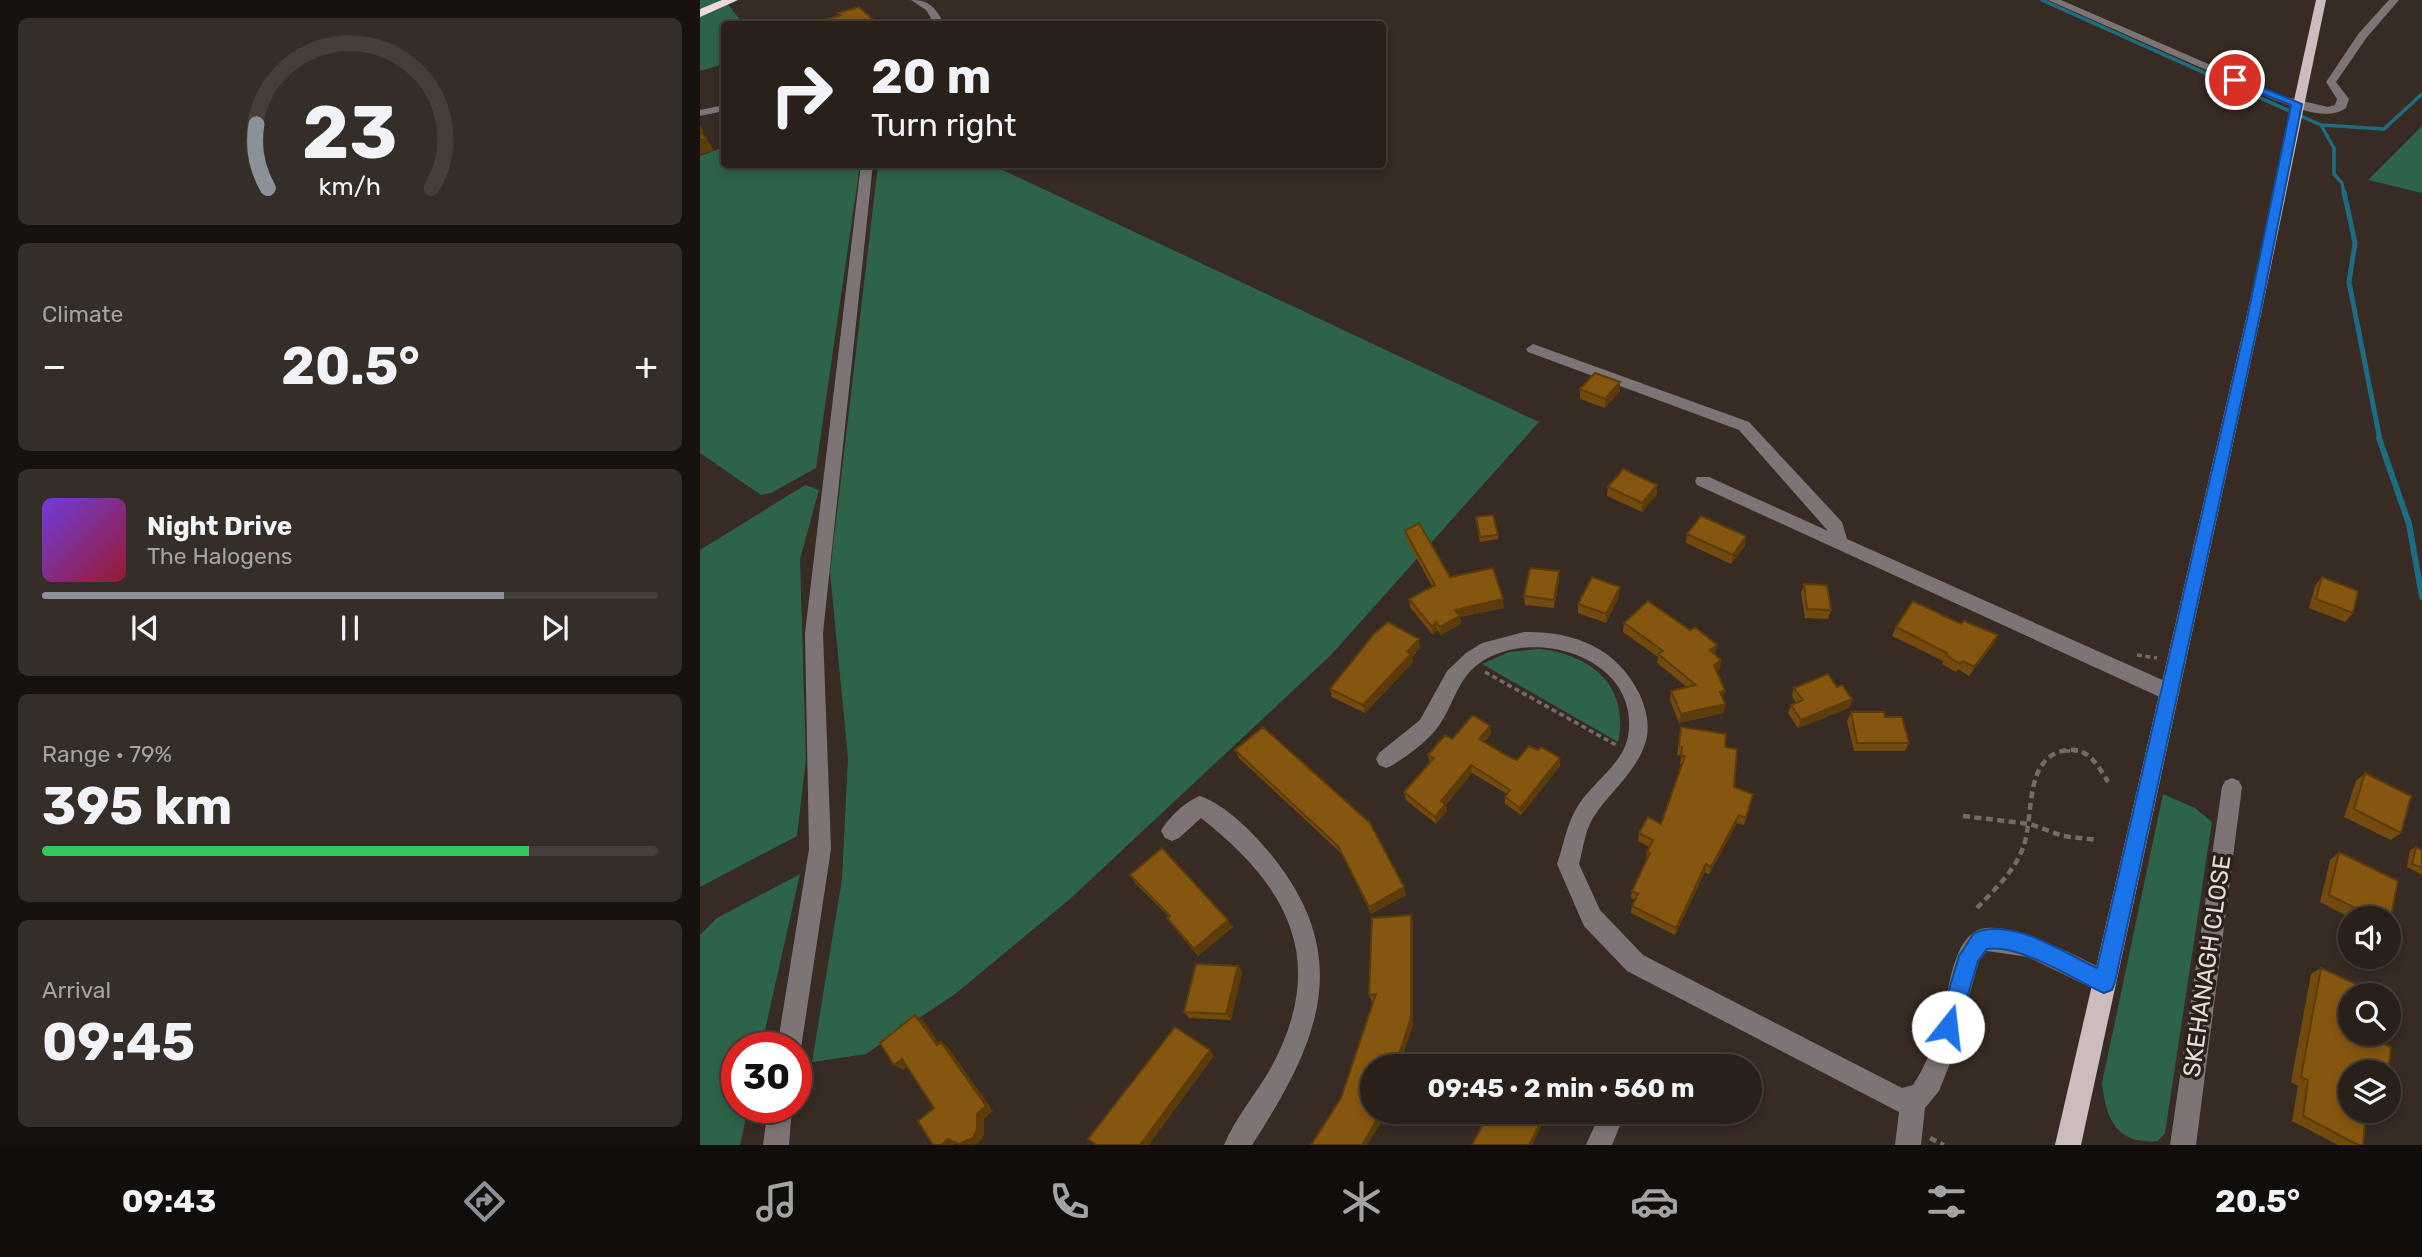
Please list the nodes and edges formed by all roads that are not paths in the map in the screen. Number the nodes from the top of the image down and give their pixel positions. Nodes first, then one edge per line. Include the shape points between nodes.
1 (732, 0) edge
2 (916, 0) edge
3 (2053, 0) edge
4 (2320, 0) edge
5 (2394, 0) edge
6 (700, 13) edge
7 (935, 21) edge
8 (721, 109) edge
9 (2295, 110) junction
10 (700, 113) edge
11 (867, 168) edge
12 (1533, 349) dead end
13 (1703, 481) dead end
14 (1839, 542) junction
15 (2169, 692) junction
16 (1386, 759) dead end
17 (2232, 787) dead end
18 (1172, 831) dead end
19 (2104, 982) junction
20 (791, 1032) edge
21 (1913, 1101) junction
22 (778, 1123) edge
23 (1608, 1124) edge
24 (776, 1145) edge
25 (1237, 1145) edge
26 (1599, 1145) edge
27 (1908, 1145) edge
28 (2068, 1145) edge
29 (2183, 1145) edge

1 - 6 highway
2 - 7 street via 930,8
3 - 9 street
4 - 9 main road
5 - 9 street via 2331,82 2343,100 2340,108
8 - 10 street
9 - 15 main road
11 - 20 street via 814,633 820,849
12 - 14 street via 1744,426 1836,526
13 - 14 street
14 - 15 street
15 - 19 main road
16 - 21 street via 1429,725 1457,672 1493,647 1517,639 1545,638 1574,643 1599,657 1622,679 1634,702 1639,732 1629,754 1583,815 1568,864 1591,918 1635,963 1898,1100
17 - 29 street, SKEHANAGH CLOSE
18 - 25 street via 1199,805 1253,849 1294,905 1308,946 1310,982 1300,1034 1277,1086
19 - 21 street via 1999,937 1981,940 1969,956 1934,1074
19 - 28 main road
21 - 27 street
22 - 24 street
23 - 26 street

